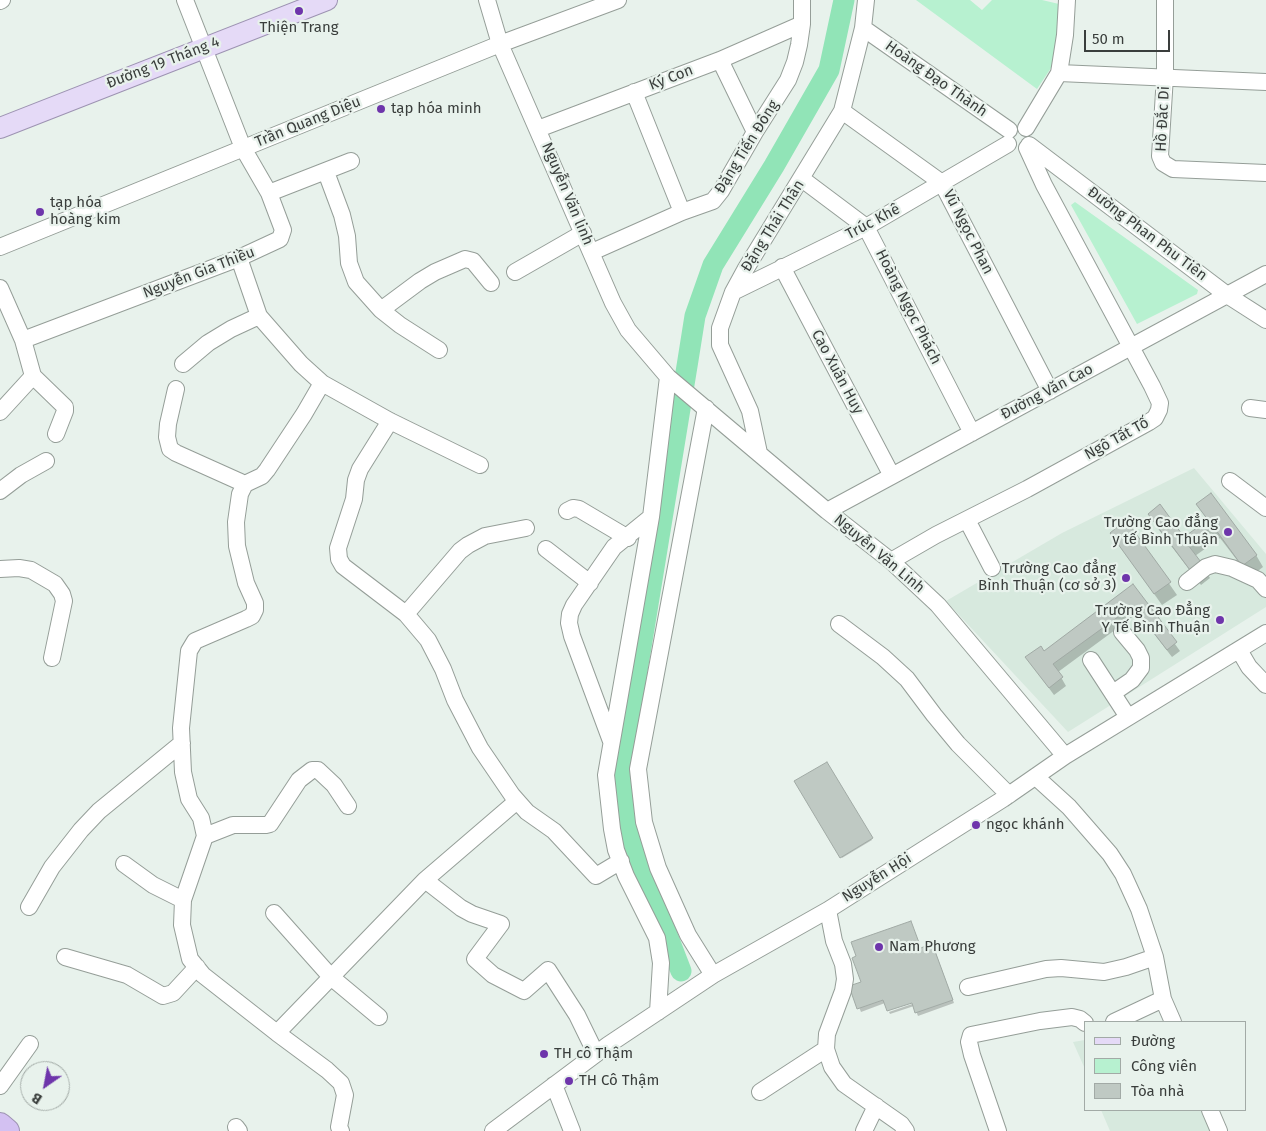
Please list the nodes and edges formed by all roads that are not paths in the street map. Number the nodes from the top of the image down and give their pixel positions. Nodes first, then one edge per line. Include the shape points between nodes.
1 (185, 0) edge
2 (327, 0) edge
3 (488, 0) edge
4 (618, 0) edge
5 (802, 0) edge
6 (866, 0) edge
7 (1066, 0) edge
8 (1165, 0) edge
9 (802, 24) junction
10 (864, 28) junction
11 (500, 44) junction
12 (204, 47) junction
13 (720, 60) junction
14 (1059, 73) junction
15 (1166, 76) junction
16 (1266, 82) edge
17 (634, 92) junction
18 (842, 111) junction
19 (0, 128) edge
20 (1026, 128) junction
21 (538, 129) junction
22 (755, 132) junction
23 (1009, 137) junction
24 (1028, 146) junction
25 (243, 148) junction
26 (351, 161) dead end
27 (1064, 171) junction
28 (326, 172) junction
29 (1266, 173) edge
30 (802, 179) junction
31 (942, 183) junction
32 (1044, 185) junction
33 (269, 193) junction
34 (682, 212) junction
35 (866, 227) junction
36 (583, 233) junction
37 (0, 247) edge
38 (592, 252) junction
39 (239, 258) junction
40 (782, 267) junction
41 (515, 272) dead end
42 (1266, 274) edge
43 (491, 283) dead end
44 (733, 292) junction
45 (1, 293) edge
46 (1227, 295) junction
47 (381, 310) junction
48 (259, 316) junction
49 (1266, 320) edge
50 (23, 340) junction
51 (1131, 347) junction
52 (440, 350) dead end
53 (183, 364) dead end
54 (34, 376) junction
55 (668, 376) junction
56 (322, 383) junction
57 (176, 389) dead end
58 (1050, 391) junction
59 (706, 408) junction
60 (0, 412) edge
61 (390, 421) junction
62 (972, 432) junction
63 (56, 434) dead end
64 (760, 453) junction
65 (46, 461) dead end
66 (480, 465) dead end
67 (892, 476) junction
68 (1230, 481) dead end
69 (245, 484) junction
70 (0, 491) edge
71 (1266, 508) edge
72 (567, 511) dead end
73 (827, 511) junction
74 (651, 516) junction
75 (967, 520) junction
76 (526, 528) dead end
77 (628, 538) junction
78 (546, 549) dead end
79 (891, 561) junction
80 (992, 568) dead end
81 (0, 569) edge
82 (1187, 582) dead end
83 (590, 583) junction
84 (1266, 589) edge
85 (406, 614) junction
86 (839, 624) dead end
87 (1122, 632) dead end
88 (1266, 633) edge
89 (1239, 650) junction
90 (52, 658) dead end
91 (1091, 660) dead end
92 (1266, 685) edge
93 (1113, 693) junction
94 (1128, 717) junction
95 (182, 743) junction
96 (611, 743) junction
97 (1065, 756) junction
98 (1036, 777) junction
99 (1009, 795) junction
100 (517, 801) junction
101 (348, 806) dead end
102 (205, 836) junction
103 (621, 862) junction
104 (124, 864) dead end
105 (426, 880) junction
106 (182, 900) junction
107 (30, 907) dead end
108 (828, 910) junction
109 (274, 913) dead end
110 (1155, 957) junction
111 (65, 958) dead end
112 (197, 967) junction
113 (713, 976) junction
114 (330, 977) junction
115 (968, 987) dead end
116 (1163, 999) junction
117 (658, 1012) junction
118 (379, 1017) dead end
119 (1116, 1021) edge
120 (1173, 1021) edge
121 (1084, 1023) edge
122 (277, 1033) junction
123 (30, 1044) dead end
124 (826, 1049) junction
125 (596, 1054) junction
126 (554, 1085) junction
127 (0, 1086) edge
128 (760, 1092) dead end
129 (876, 1106) junction
130 (1210, 1111) edge
131 (0, 1125) edge
132 (7, 1131) edge
133 (341, 1131) edge
134 (493, 1131) edge
135 (572, 1131) edge
136 (864, 1131) edge
137 (906, 1131) edge
138 (998, 1131) edge
139 (1219, 1131) edge

1 - 12 street, Nguyễn Gia Thiều
2 - 12 main road, Đường 19 Tháng 4
3 - 11 street, Nguyễn Văn linh
4 - 11 street, Trần Quang Diệu
5 - 9 street
6 - 10 street, Đặng Thái Thân
7 - 14 street
8 - 15 street, Hồ Đắc Di
9 - 13 street, Ký Con
9 - 22 street, Đặng Tiến Đông via 800,45 788,80
10 - 18 street, Đặng Thái Thân
10 - 23 street, Hoàng Đạo Thành
11 - 21 street, Nguyễn Văn linh
11 - 25 street, Trần Quang Diệu
12 - 19 main road, Đường 19 Tháng 4
12 - 25 street, Nguyễn Gia Thiều
13 - 17 street, Ký Con
13 - 22 street
14 - 15 street
14 - 20 street
15 - 16 street
15 - 29 street, Hồ Đắc Di via 1160,156 1163,163 1173,169
17 - 21 street, Ký Con
17 - 34 street
18 - 30 street, Đặng Thái Thân
18 - 31 street, Vũ Ngọc Phan
20 - 23 street via 1018,126
20 - 24 street via 1031,136
21 - 36 street, Nguyễn Văn linh
22 - 34 street, Đặng Tiến Đông via 713,201
23 - 24 street via 1014,150
23 - 31 street, Trúc Khê
24 - 27 street, Đường Phan Phu Tiên
24 - 32 street, Ngô Tất Tố
25 - 33 street, Nguyễn Gia Thiều
25 - 37 street, Trần Quang Diệu
26 - 28 street
27 - 32 street
27 - 46 street, Đường Phan Phu Tiên
28 - 33 street
28 - 47 street via 342,215 352,274
30 - 35 street, Hoàng Ngọc Phách
30 - 44 street, Đặng Thái Thân
31 - 35 street, Trúc Khê
31 - 58 street, Vũ Ngọc Phan
32 - 51 street, Ngô Tất Tố
33 - 39 street, Nguyễn Gia Thiều via 283,230 280,239
34 - 38 street, Đặng Tiến Đông
35 - 40 street, Trúc Khê
35 - 62 street, Hoàng Ngọc Phách
36 - 38 street, Nguyễn Văn linh
36 - 41 street
38 - 55 street, Nguyễn Văn linh via 628,330
39 - 48 street
39 - 50 street, Nguyễn Gia Thiều
40 - 44 street, Trúc Khê
40 - 67 street, Cao Xuân Huy
42 - 46 street, Đường Văn Cao
43 - 47 street via 473,261 465,258 420,280
44 - 64 street, Đặng Thái Thân via 720,328 720,345 750,411
45 - 50 street
46 - 49 street, Đường Phan Phu Tiên
46 - 51 street, Đường Văn Cao
47 - 52 street via 400,326
48 - 53 street via 231,328
48 - 56 street
50 - 54 street
51 - 58 street, Đường Văn Cao
51 - 75 street, Ngô Tất Tố via 1160,403 1154,418
54 - 60 street
54 - 63 street via 65,407
55 - 59 street, Nguyễn Văn Linh
55 - 74 street
56 - 61 street
56 - 69 street via 262,476
57 - 69 street via 168,424 170,448
58 - 62 street, Đường Văn Cao
59 - 64 street, Nguyễn Văn Linh
59 - 113 street via 638,769 644,822 658,868 688,935
61 - 66 street
61 - 85 street via 360,469 338,548 342,566
62 - 67 street, Đường Văn Cao
64 - 73 street, Nguyễn Văn Linh
65 - 70 street
67 - 73 street, Đường Văn Cao
68 - 71 street
69 - 95 street via 237,510 236,535 255,610 246,620 200,637 192,644 181,728
72 - 77 street via 580,509
73 - 79 street, Nguyễn Văn Linh
74 - 77 street
74 - 96 street
75 - 79 street, Ngô Tất Tố
75 - 80 street
76 - 85 street via 485,536 468,545
77 - 83 street via 614,547
78 - 83 street
79 - 97 street, Nguyễn Văn Linh via 938,605
81 - 90 street via 31,570 55,584 62,594 64,601
82 - 84 street via 1215,564 1258,580
83 - 96 street via 574,605 569,623
85 - 100 street via 428,640 480,748
86 - 99 street via 907,679 958,744
87 - 93 street via 1137,650 1141,668 1132,680
88 - 89 street, Nguyễn Hội
89 - 92 street
89 - 94 street, Nguyễn Hội
91 - 93 street
93 - 94 street
94 - 97 street, Nguyễn Hội
95 - 102 street via 185,787 202,818
95 - 107 street via 99,811 81,830 52,867
96 - 103 street via 606,775 612,829
97 - 98 street, Nguyễn Hội
98 - 99 street, Nguyễn Hội
98 - 110 street via 1069,807 1110,854 1139,909
99 - 108 street, Nguyễn Hội
100 - 103 street via 554,831 596,876
100 - 105 street
101 - 102 street via 334,785 318,770 312,770 299,780 270,824 233,825
102 - 106 street
103 - 117 street via 657,938 661,963
104 - 106 street via 152,885
105 - 114 street
105 - 125 street via 460,908 501,924 475,960 493,975 524,990 548,970
106 - 112 street via 185,943
108 - 113 street, Nguyễn Hội
108 - 124 street via 845,979 844,991 827,1034
109 - 114 street
110 - 115 street via 1104,972 1046,969
110 - 116 street
111 - 112 street via 127,975 163,996 173,993
112 - 122 street
113 - 117 street, Nguyễn Hội
114 - 118 street
114 - 122 street
116 - 119 street
116 - 120 street
117 - 125 street, Nguyễn Hội
121 - 138 street via 1072,1016 971,1035 972,1055
122 - 133 street via 340,1082 345,1095
123 - 127 street
124 - 128 street
124 - 129 street via 832,1067 844,1084
125 - 126 street, Nguyễn Hội
126 - 134 street, Nguyễn Hội
126 - 135 street
129 - 136 street
129 - 137 street
130 - 139 street
131 - 132 highway

